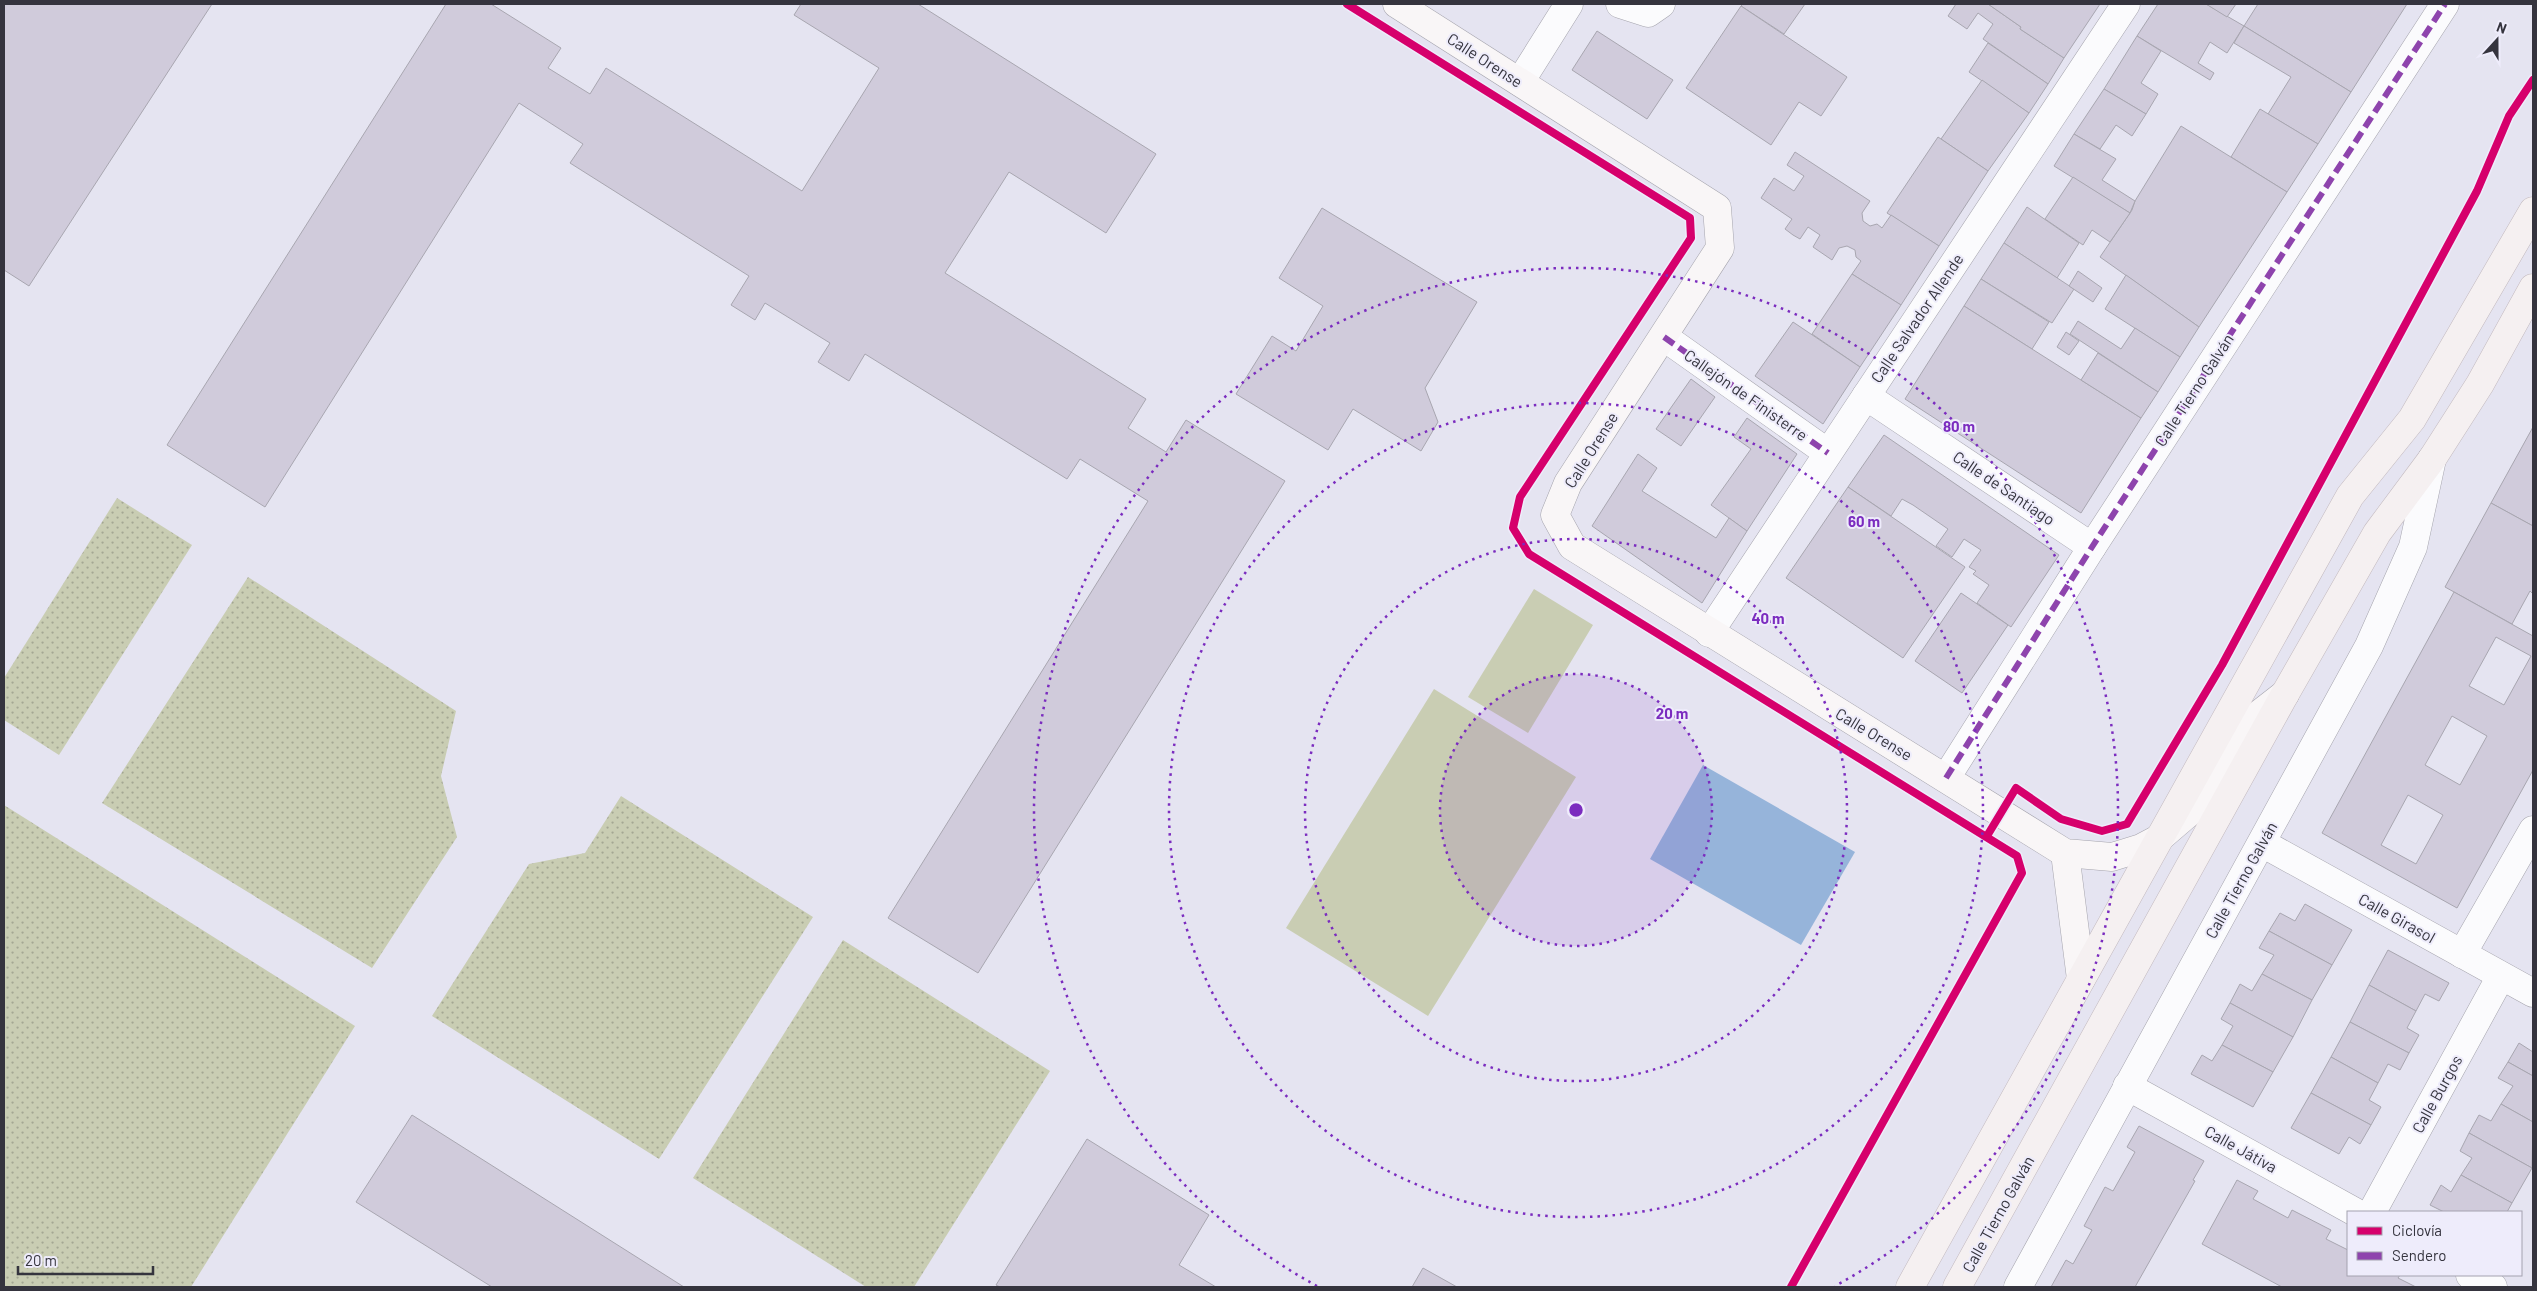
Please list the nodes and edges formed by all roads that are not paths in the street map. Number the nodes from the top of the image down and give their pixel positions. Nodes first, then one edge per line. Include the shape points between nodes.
1 (1397, 4) edge
2 (1569, 4) edge
3 (1620, 4) edge
4 (1661, 4) edge
5 (2126, 4) edge
6 (2445, 4) edge
7 (1520, 82) junction
8 (2533, 210) edge
9 (2533, 288) edge
10 (1664, 336) junction
11 (1866, 396) junction
12 (1828, 453) junction
13 (2432, 459) junction
14 (2092, 547) junction
15 (1709, 633) junction
16 (2285, 694) junction
17 (1946, 778) junction
18 (2533, 830) edge
19 (2158, 839) junction
20 (2262, 843) junction
21 (2065, 852) junction
22 (2462, 954) junction
23 (2502, 976) junction
24 (2082, 979) junction
25 (2533, 993) edge
26 (2127, 1086) junction
27 (2353, 1211) edge
28 (2373, 1211) edge
29 (2472, 1276) edge
30 (1910, 1287) edge
31 (1957, 1287) edge
32 (2018, 1287) edge
33 (2493, 1287) edge

1 - 7 main road, Calle Orense
2 - 7 street
3 - 4 street via 1648,13
5 - 11 street, Calle Salvador Allende
6 - 14 street, Calle Tierno Galván
7 - 10 main road, Calle Orense via 1717,208 1720,248
8 - 19 main road, Calle Tierno Galván via 2412,419 2350,496
9 - 13 main road, Calle Tierno Galván via 2480,384
10 - 12 street, Callejón de Finisterre
10 - 15 main road, Calle Orense via 1568,483 1556,515 1572,546
11 - 12 street, Calle Salvador Allende
11 - 14 street, Calle de Santiago
12 - 15 street, Calle Salvador Allende
13 - 16 main road, Calle Tierno Galván via 2377,533
13 - 20 street, Calle Tierno Galván via 2413,547 2369,646
14 - 17 street, Calle Tierno Galván
15 - 17 main road, Calle Orense
16 - 19 main road, Calle Tierno Galván via 2249,722 2207,797
16 - 31 main road, Calle Tierno Galván
17 - 21 main road, Calle Orense
18 - 22 street
19 - 21 main road, Calle Orense via 2112,857
19 - 24 main road, Calle Tierno Galván
20 - 22 street, Calle Girasol
20 - 26 street, Calle Tierno Galván
21 - 24 main road
22 - 23 street, Calle Girasol
23 - 25 street, Calle Girasol
23 - 28 street, Calle Burgos
24 - 30 main road, Calle Tierno Galván
26 - 27 street, Calle Játiva
26 - 32 street, Calle Tierno Galván
29 - 33 street

